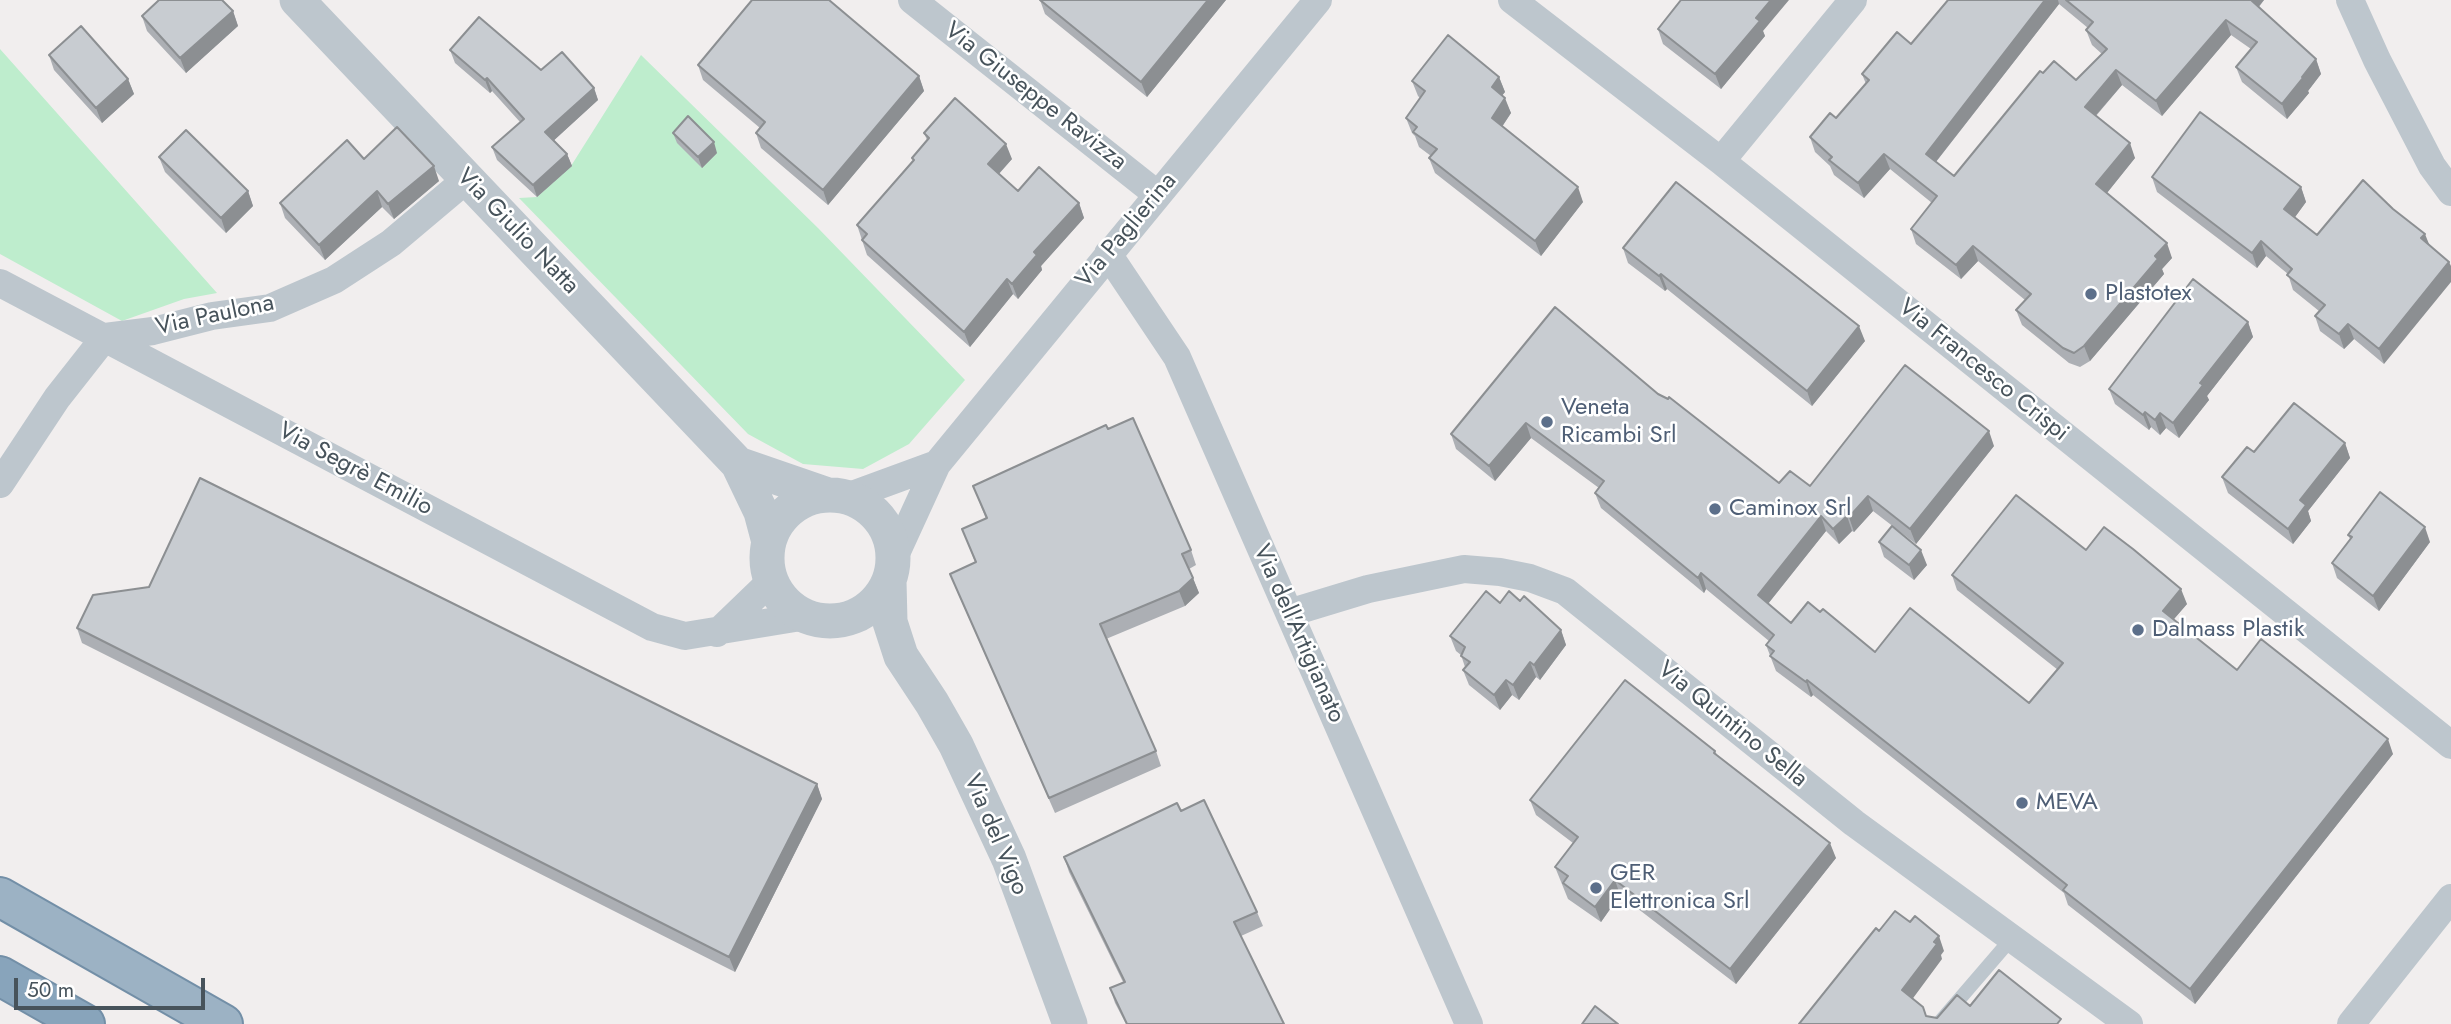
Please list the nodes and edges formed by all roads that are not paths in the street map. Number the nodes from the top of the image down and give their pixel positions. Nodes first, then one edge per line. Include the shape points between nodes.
1 (297, 0) edge
2 (912, 0) edge
3 (1318, 0) edge
4 (1512, 0) edge
5 (1853, 0) edge
6 (2350, 0) edge
7 (1721, 161) junction
8 (467, 179) junction
9 (2451, 192) edge
10 (1158, 195) junction
11 (1108, 254) junction
12 (0, 283) edge
13 (105, 337) junction
14 (738, 464) junction
15 (937, 464) junction
16 (0, 484) edge
17 (837, 496) junction
18 (769, 542) junction
19 (891, 571) junction
20 (771, 581) junction
21 (1289, 612) junction
22 (813, 618) junction
23 (717, 633) junction
24 (901, 656) junction
25 (2451, 745) edge
26 (0, 897) edge
27 (2451, 898) edge
28 (2012, 938) junction
29 (0, 976) edge
30 (2115, 1020) edge
31 (85, 1024) edge
32 (223, 1024) edge
33 (1070, 1024) edge
34 (1469, 1024) edge
35 (1938, 1024) edge
36 (2351, 1024) edge

1 - 8 street, Via Giulio Natta
2 - 10 street, Via Giuseppe Ravizza
3 - 10 street, Via Paglierina
4 - 7 street, Via Francesco Crispi
5 - 7 street
6 - 9 street via 2432,166
7 - 25 street, Via Francesco Crispi
8 - 13 street, Via Paulona via 391,243 334,280 270,308
8 - 14 street, Via Giulio Natta
10 - 11 street, Via Paglierina
11 - 15 street, Via Paglierina
11 - 21 street, Via dell'Artigianato via 1177,357
12 - 13 street, Via Segrè Emilio
13 - 16 street via 57,398
13 - 23 street, Via Segrè Emilio via 652,627 685,636
14 - 17 street, Via Giulio Natta
14 - 18 street, Via Giulio Natta via 761,512
15 - 17 street
15 - 19 street, Via Paglierina
17 - 18 street via 808,499 790,509
17 - 19 street via 866,506 880,519 890,538
18 - 20 street
19 - 22 street via 878,600 860,614 840,621
19 - 24 street, Via del Vigo via 890,622
20 - 22 street via 781,598
20 - 23 street
21 - 28 street, Via Quintino Sella via 1367,589 1464,569 1530,578 1565,591 1854,823
21 - 34 street, Via dell'Artigianato
22 - 23 street, Via Segrè Emilio
22 - 24 street, Via del Vigo via 854,631
24 - 33 street, Via del Vigo via 956,745 1003,846
26 - 32 highway
27 - 36 street
28 - 30 street, Via Quintino Sella
28 - 35 lane
29 - 31 highway

